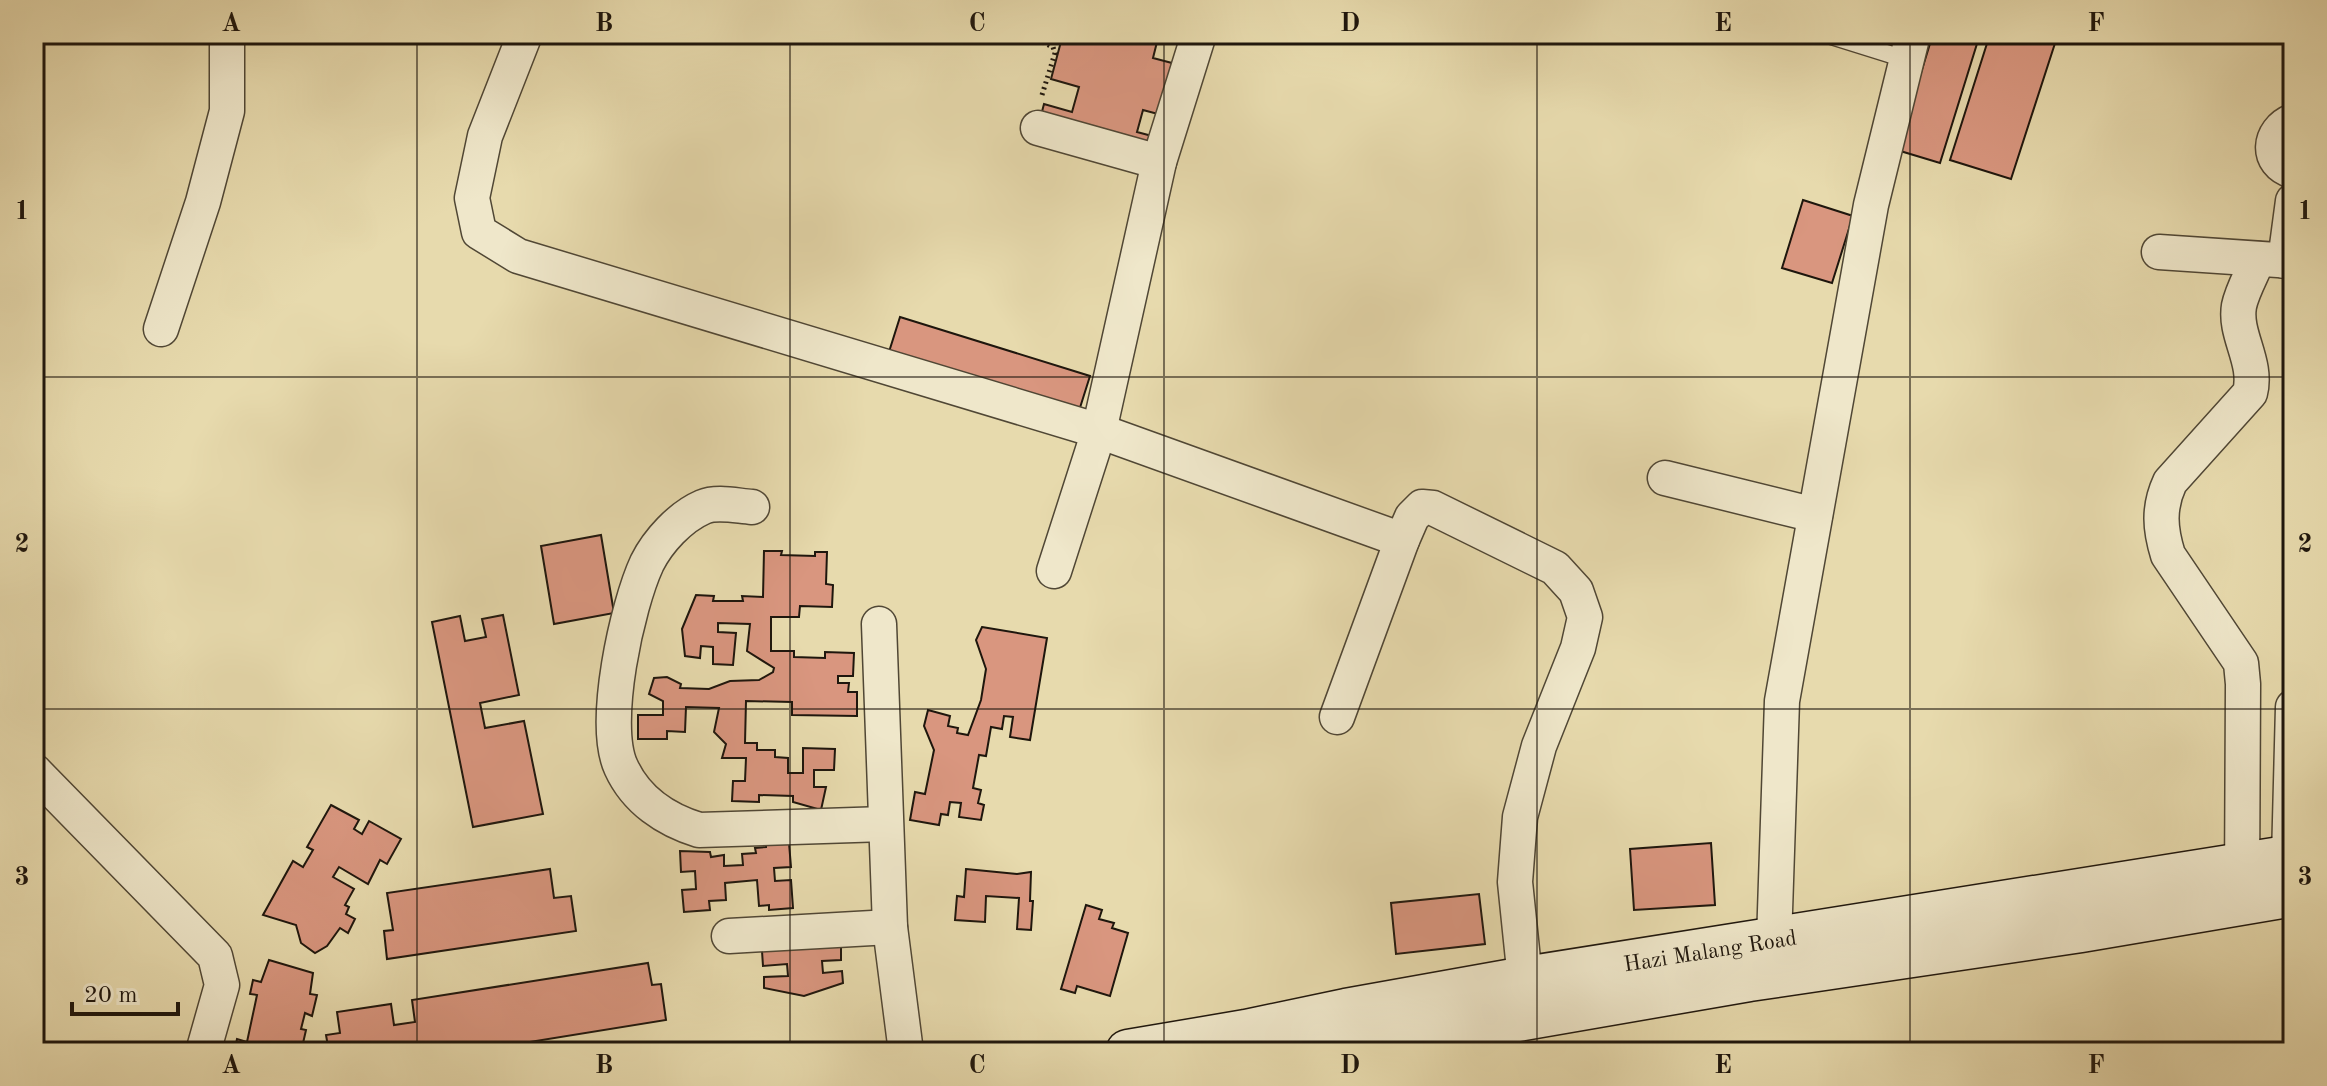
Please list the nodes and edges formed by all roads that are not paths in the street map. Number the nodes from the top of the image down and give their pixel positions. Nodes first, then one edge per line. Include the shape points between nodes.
1 (227, 34) edge
2 (525, 34) edge
3 (1199, 34) edge
4 (1825, 34) edge
5 (1909, 47) edge
6 (2293, 121) edge
7 (1038, 128) road end
8 (1159, 162) junction
9 (2293, 171) edge
10 (2293, 201) edge
11 (2159, 252) dead end
12 (2279, 260) edge
13 (161, 329) dead end
14 (1099, 431) junction
15 (1665, 478) dead end
16 (752, 507) dead end
17 (1815, 515) junction
18 (1402, 540) junction
19 (1054, 571) dead end
20 (879, 624) dead end
21 (2293, 707) edge
22 (1337, 717) dead end
23 (34, 771) edge
24 (885, 824) junction
25 (2292, 869) edge
26 (2241, 884) junction
27 (890, 927) junction
28 (729, 936) dead end
29 (1776, 958) junction
30 (1525, 979) junction
31 (203, 1052) edge
32 (906, 1052) edge
33 (1128, 1052) edge
34 (1327, 1052) edge

1 - 13 street via 227,111
2 - 14 street via 485,136 472,198 479,232 518,256
3 - 8 street
4 - 5 lane
5 - 17 street via 1871,205
6 - 9 street via 2279,129 2272,143 2281,166
7 - 8 street
8 - 14 street
10 - 12 street
11 - 12 street
12 - 26 street via 2239,306 2252,365 2250,393 2170,482 2160,514 2168,555 2241,663
14 - 18 street
14 - 19 street
15 - 17 street
16 - 24 street via 704,506 669,532 648,562 626,629 617,684 613,739 621,766 638,794 659,812 699,830
17 - 29 street via 1782,701
18 - 22 street
18 - 30 street via 1412,517 1422,507 1433,508 1555,568 1576,591 1585,617 1520,817 1515,882
20 - 24 street
21 - 25 street
23 - 31 street via 215,956 222,985
24 - 27 street
25 - 26 main road, Hazi Malang Road
26 - 29 main road, Hazi Malang Road via 2081,930
27 - 28 street
27 - 32 street
29 - 30 main road, Hazi Malang Road
29 - 34 main road, Hazi Malang Road
30 - 33 main road, Hazi Malang Road

